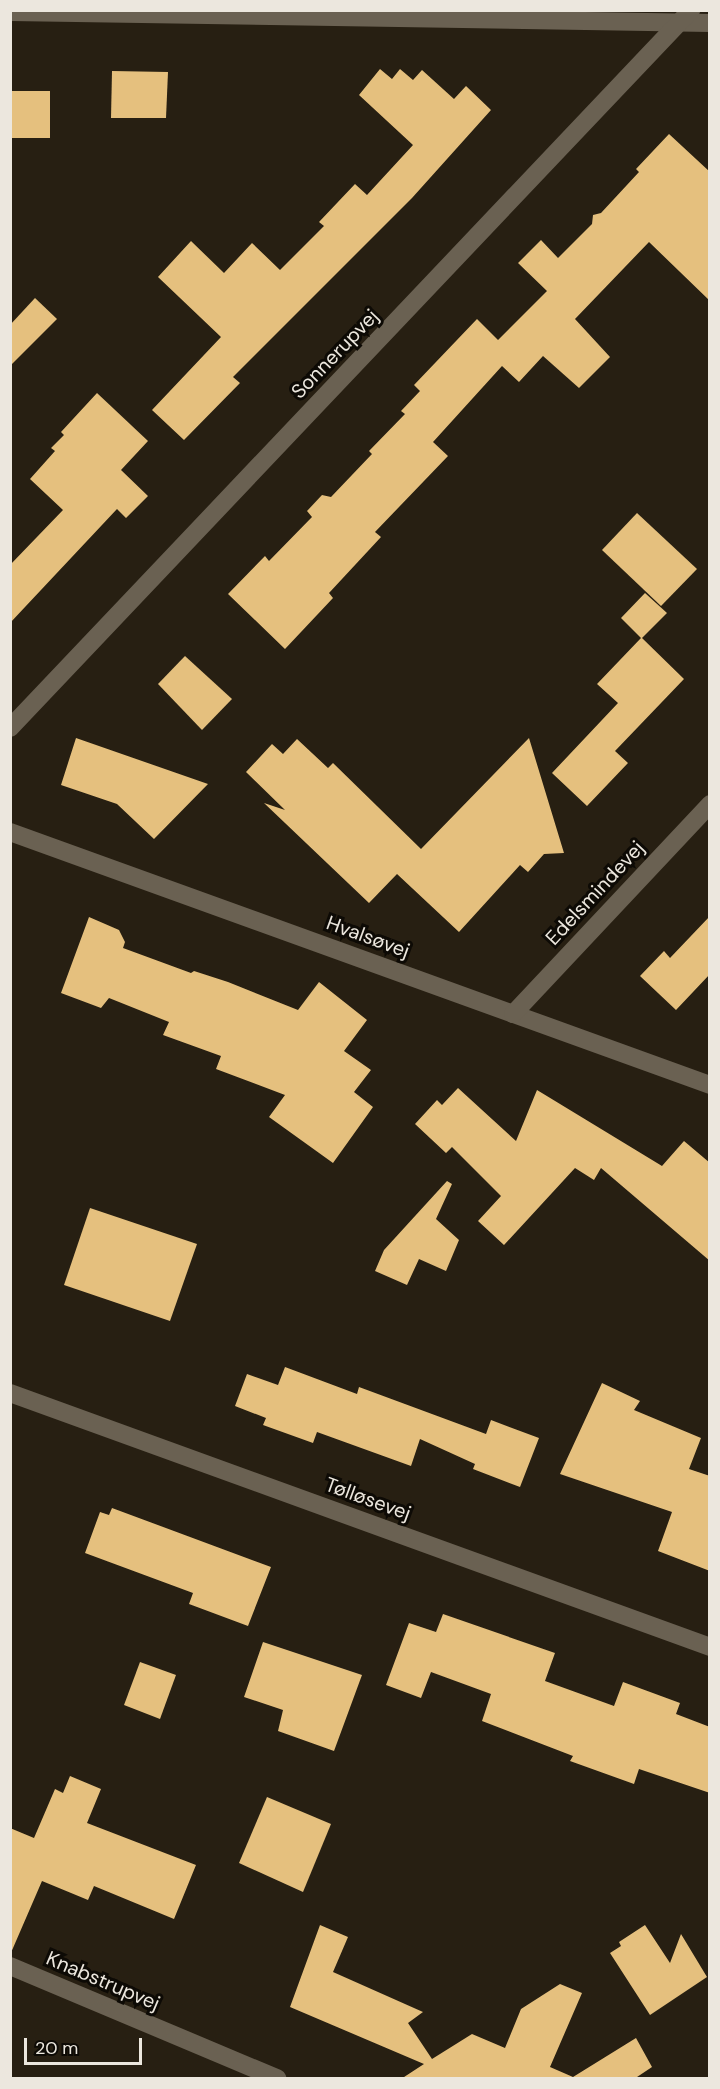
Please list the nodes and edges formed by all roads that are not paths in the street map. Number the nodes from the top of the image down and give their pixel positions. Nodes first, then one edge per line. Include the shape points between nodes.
1 (10, 12) edge
2 (686, 16) edge
3 (710, 23) edge
4 (10, 728) edge
5 (710, 804) edge
6 (10, 832) edge
7 (513, 1014) junction
8 (710, 1085) edge
9 (10, 1393) edge
10 (710, 1647) edge
11 (10, 1966) edge
12 (277, 2079) edge

1 - 2 street
2 - 3 street
2 - 4 street, Sonnerupvej
5 - 7 street, Edelsmindevej
6 - 7 street, Hvalsøvej
7 - 8 street, Hvalsøvej
9 - 10 street, Tølløsevej
11 - 12 street, Knabstrupvej

